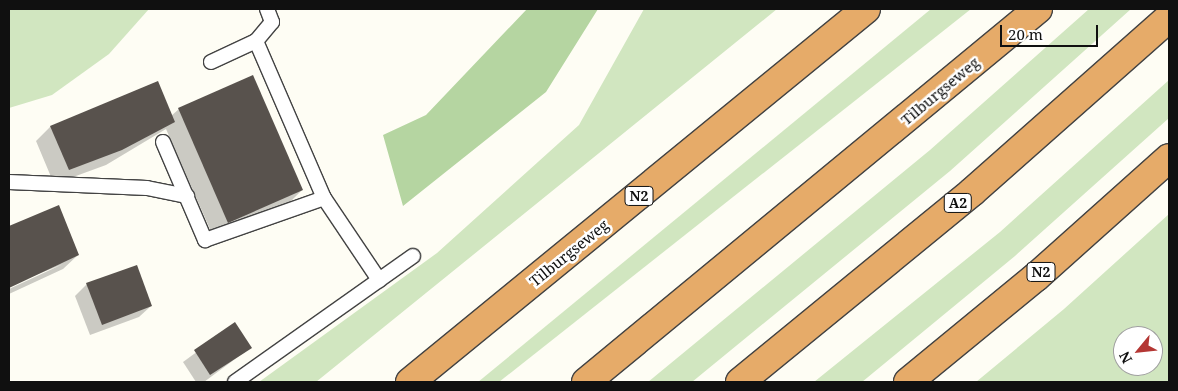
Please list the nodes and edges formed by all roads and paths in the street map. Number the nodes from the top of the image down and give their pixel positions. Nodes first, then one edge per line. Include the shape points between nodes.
1 (267, 9) edge
2 (866, 9) edge
3 (1038, 9) edge
4 (1169, 18) edge
5 (256, 42) junction
6 (211, 62) dead end
7 (163, 142) dead end
8 (1169, 158) edge
9 (9, 182) edge
10 (187, 196) junction
11 (324, 198) junction
12 (413, 256) dead end
13 (379, 280) junction
14 (235, 382) edge
15 (410, 382) edge
16 (586, 382) edge
17 (740, 382) edge
18 (908, 382) edge

1 - 5 lane via 272,22
2 - 15 highway, Tilburgseweg / N2
3 - 16 highway, Tilburgseweg
4 - 17 highway, A2 via 972,192
5 - 6 lane
5 - 11 lane
7 - 10 lane
8 - 18 highway, N2 via 1036,277
9 - 10 lane via 147,188
10 - 11 lane via 205,240
11 - 13 lane
12 - 13 lane
13 - 14 lane

